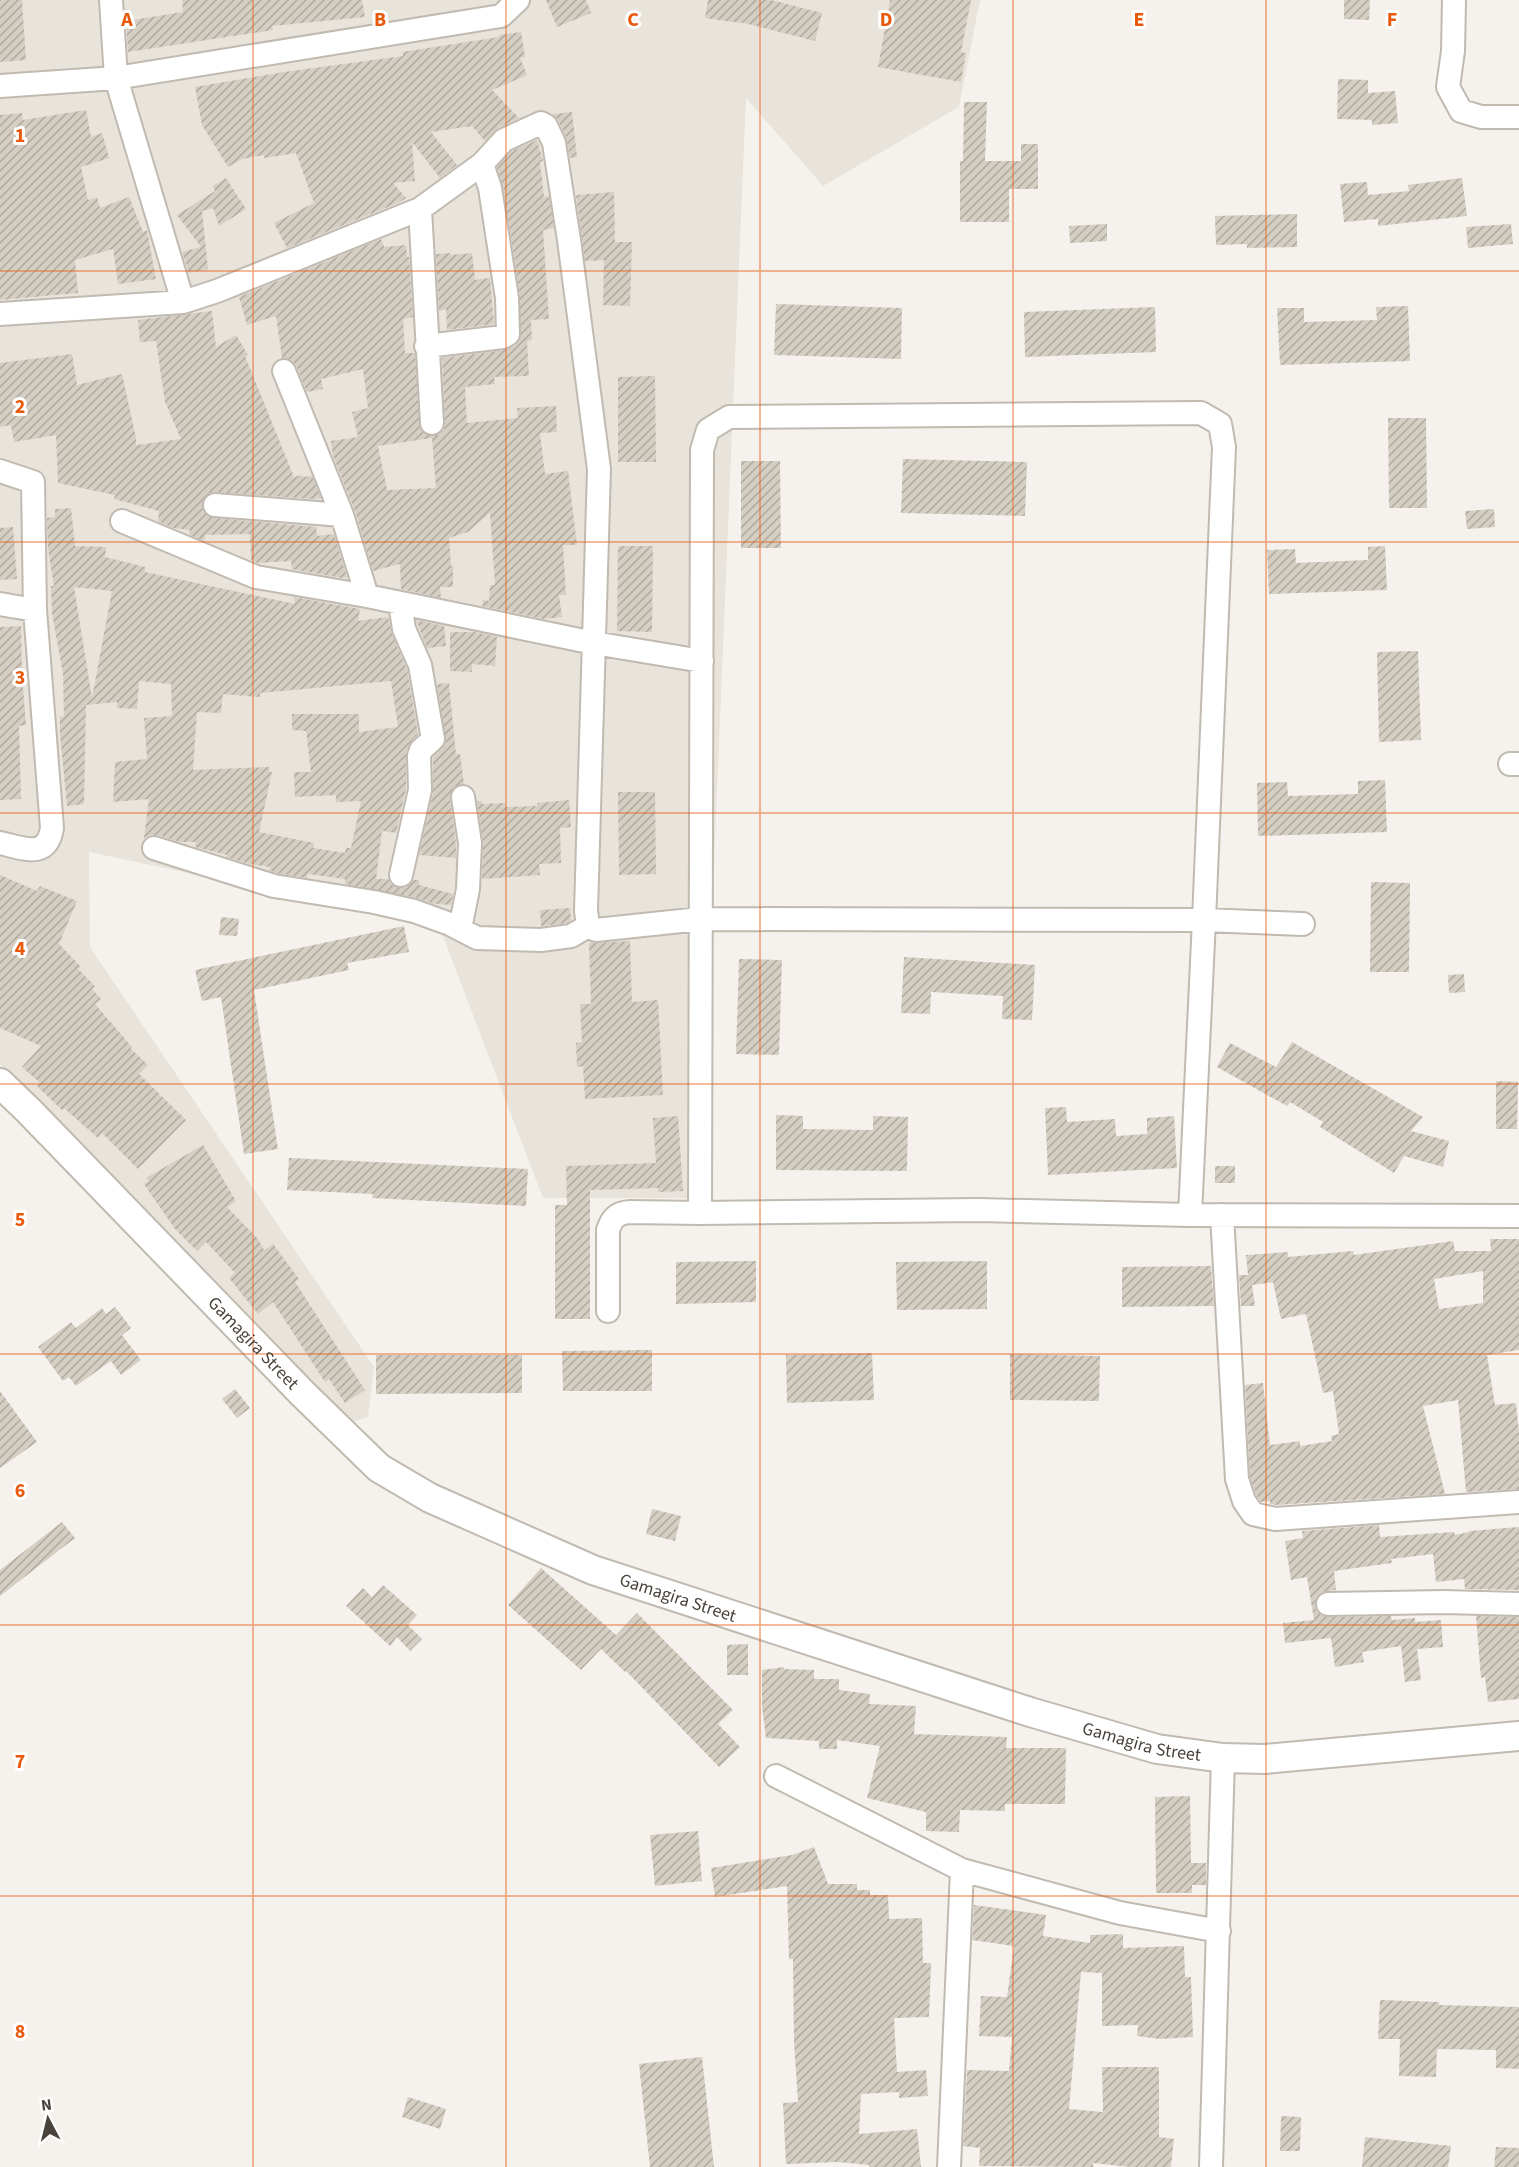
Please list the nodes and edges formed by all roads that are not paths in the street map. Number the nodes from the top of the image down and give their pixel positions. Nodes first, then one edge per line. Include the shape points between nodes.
1 (111, 0) edge
2 (518, 0) edge
3 (1454, 0) edge
4 (116, 78) junction
5 (0, 86) edge
6 (1519, 117) edge
7 (482, 164) junction
8 (420, 209) junction
9 (183, 302) junction
10 (0, 314) edge
11 (426, 346) junction
12 (284, 371) dead end
13 (432, 423) dead end
14 (0, 471) edge
15 (215, 506) dead end
16 (342, 515) junction
17 (123, 521) dead end
18 (367, 596) junction
19 (400, 603) junction
20 (0, 604) edge
21 (35, 610) junction
22 (594, 642) junction
23 (702, 661) junction
24 (463, 797) dead end
25 (0, 843) edge
26 (154, 848) dead end
27 (401, 875) dead end
28 (700, 919) junction
29 (1204, 920) junction
30 (1303, 924) dead end
31 (588, 926) junction
32 (460, 929) junction
33 (0, 1083) edge
34 (700, 1213) junction
35 (1190, 1215) junction
36 (1222, 1215) junction
37 (1519, 1216) edge
38 (608, 1311) dead end
39 (1519, 1502) edge
40 (1328, 1604) dead end
41 (1519, 1604) edge
42 (1519, 1736) edge
43 (1223, 1758) junction
44 (776, 1776) dead end
45 (962, 1870) junction
46 (1219, 1931) junction
47 (949, 2167) edge
48 (1210, 2167) edge

1 - 4 street
2 - 4 street via 501,16
3 - 6 street via 1449,87 1461,111 1481,117
4 - 5 street
4 - 9 street
7 - 8 street
7 - 11 street via 490,188 507,298 508,334
7 - 22 street via 504,140 540,123 546,126 554,143 599,469
8 - 9 street
8 - 11 street
9 - 10 street
11 - 13 street
12 - 16 street
14 - 21 street via 33,482
15 - 16 street
16 - 18 street
17 - 18 street via 256,577
18 - 19 street
19 - 22 street
19 - 27 street via 404,629 420,665 433,740 419,756 420,790
20 - 21 street
21 - 25 street via 51,840 35,850
22 - 23 street
22 - 31 street
23 - 28 street
23 - 29 street via 702,450 708,430 729,417 1201,413 1220,424 1224,447
24 - 32 street via 470,843 468,889
26 - 32 street via 274,886 414,911
28 - 29 street
28 - 31 street via 596,930
28 - 34 street
29 - 30 street
29 - 35 street
31 - 32 street via 571,936 541,940 477,938
33 - 43 street, Gamagira Street via 379,1468 430,1498 593,1570 794,1636 1076,1726 1157,1749
34 - 35 street via 979,1210
34 - 38 street via 630,1212 612,1219 608,1230
35 - 36 street
36 - 37 street
36 - 39 street via 1237,1479 1253,1514 1275,1519
40 - 41 street
42 - 43 street, Gamagira Street via 1265,1759
43 - 46 street
44 - 45 street
45 - 46 street via 1119,1913
45 - 47 street
46 - 48 street

